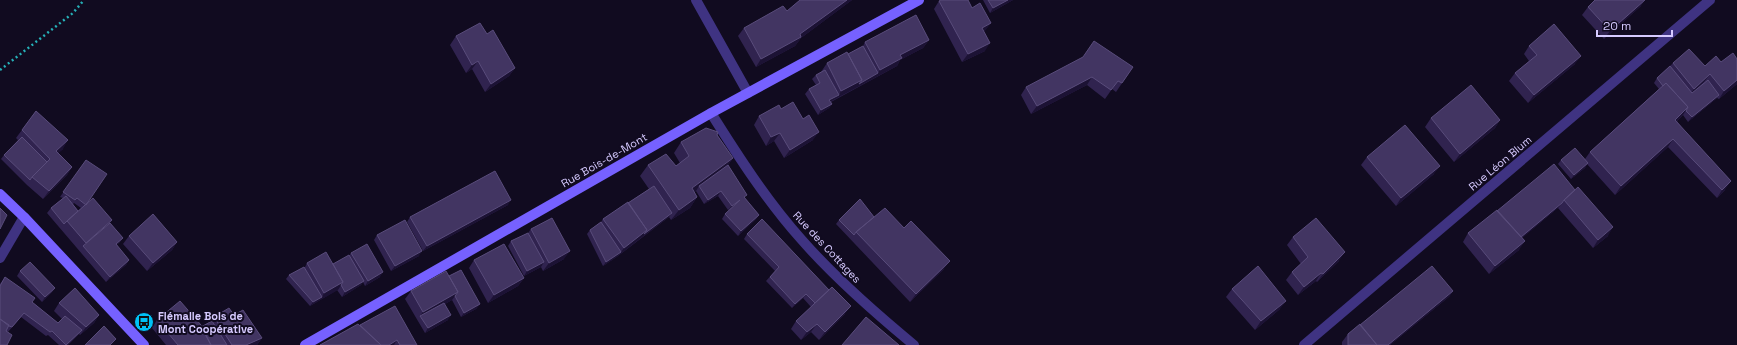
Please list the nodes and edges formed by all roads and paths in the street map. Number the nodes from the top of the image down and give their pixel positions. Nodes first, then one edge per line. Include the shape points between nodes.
1 (84, 0) edge
2 (696, 0) edge
3 (918, 0) edge
4 (1710, 0) edge
5 (0, 70) edge
6 (748, 93) junction
7 (711, 113) junction
8 (0, 194) edge
9 (24, 217) junction
10 (0, 258) edge
11 (144, 345) edge
12 (305, 345) edge
13 (914, 345) edge
14 (1305, 345) edge

1 - 5 path via 69,16
2 - 6 street
3 - 6 street, Rue Bois-de-Mont
4 - 14 street, Rue Léon Blum
6 - 7 street, Rue Bois-de-Mont
7 - 12 street, Rue Bois-de-Mont
7 - 13 street, Rue des Cottages via 799,238 849,289
8 - 9 street
9 - 10 street
9 - 11 street

